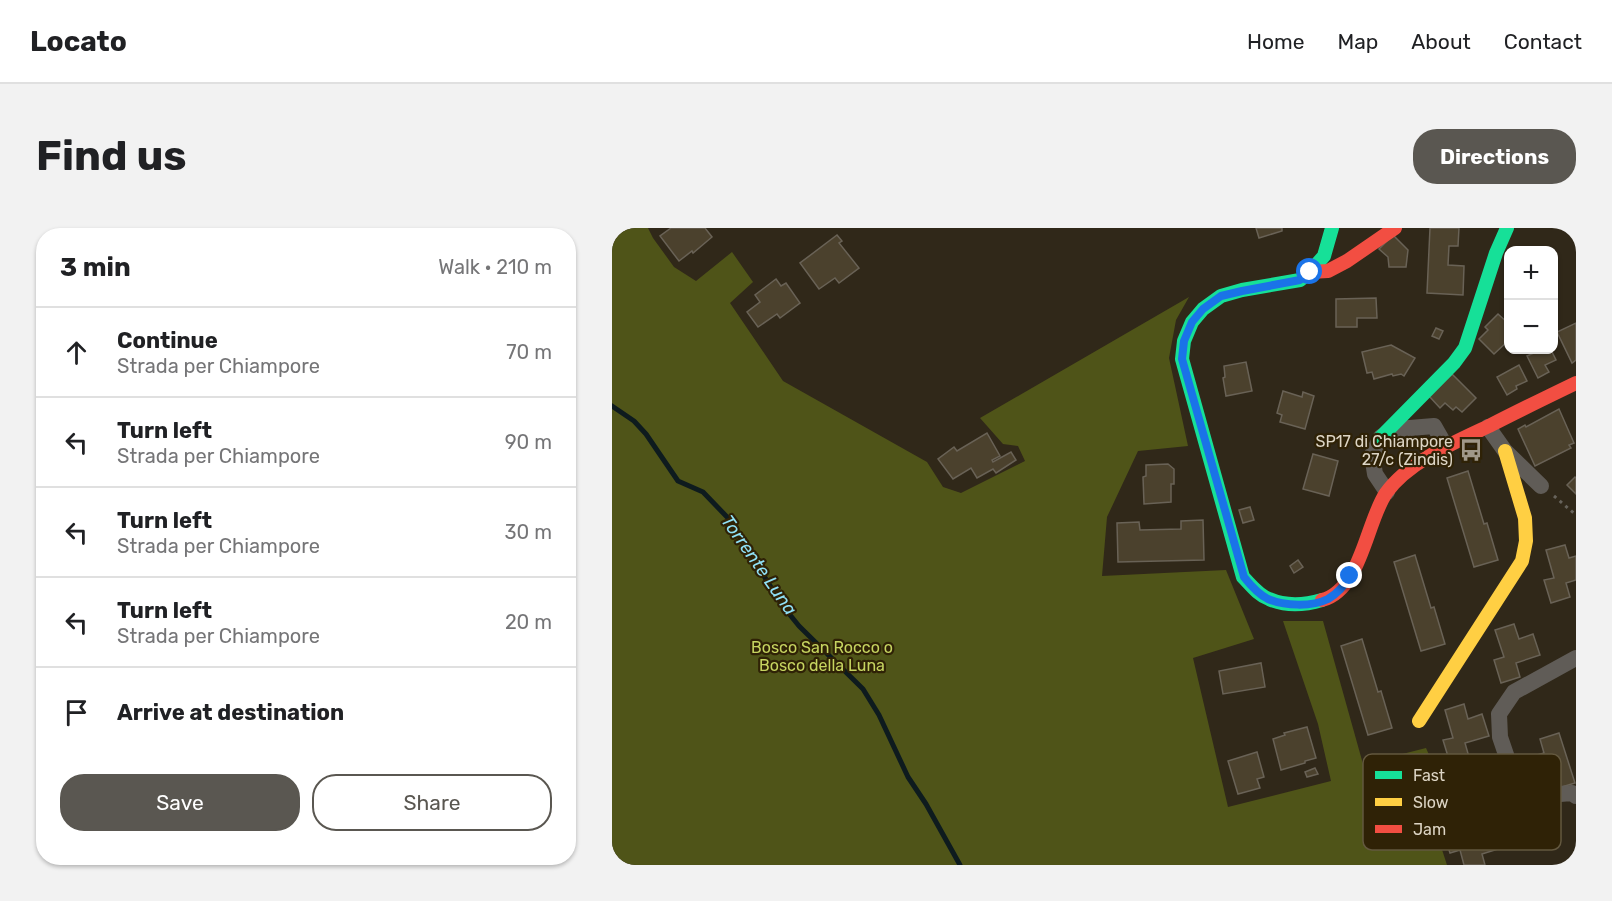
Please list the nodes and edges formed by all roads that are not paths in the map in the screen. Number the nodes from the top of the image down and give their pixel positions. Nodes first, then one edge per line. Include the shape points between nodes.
1 (1332, 228) edge
2 (1395, 228) edge
3 (1507, 228) edge
4 (1310, 272) junction
5 (1576, 383) edge
6 (1488, 427) junction
7 (1381, 437) junction
8 (1446, 447) junction
9 (1505, 452) junction
10 (1541, 486) road end
11 (1387, 492) junction
12 (1576, 658) edge
13 (1419, 721) dead end
14 (1506, 754) edge

1 - 4 street via 1324,256
2 - 4 street via 1328,272
3 - 7 street via 1465,348 1455,363
4 - 11 street via 1300,280 1221,296 1192,322 1184,341 1182,359 1244,577 1269,599 1308,604 1327,599 1350,576
5 - 6 street
6 - 8 street
6 - 9 street
7 - 8 street via 1398,429 1434,426
7 - 11 street via 1372,455 1375,474
8 - 11 street via 1414,467
9 - 10 street
9 - 13 street via 1525,518 1522,561
12 - 14 street via 1514,692 1499,714

